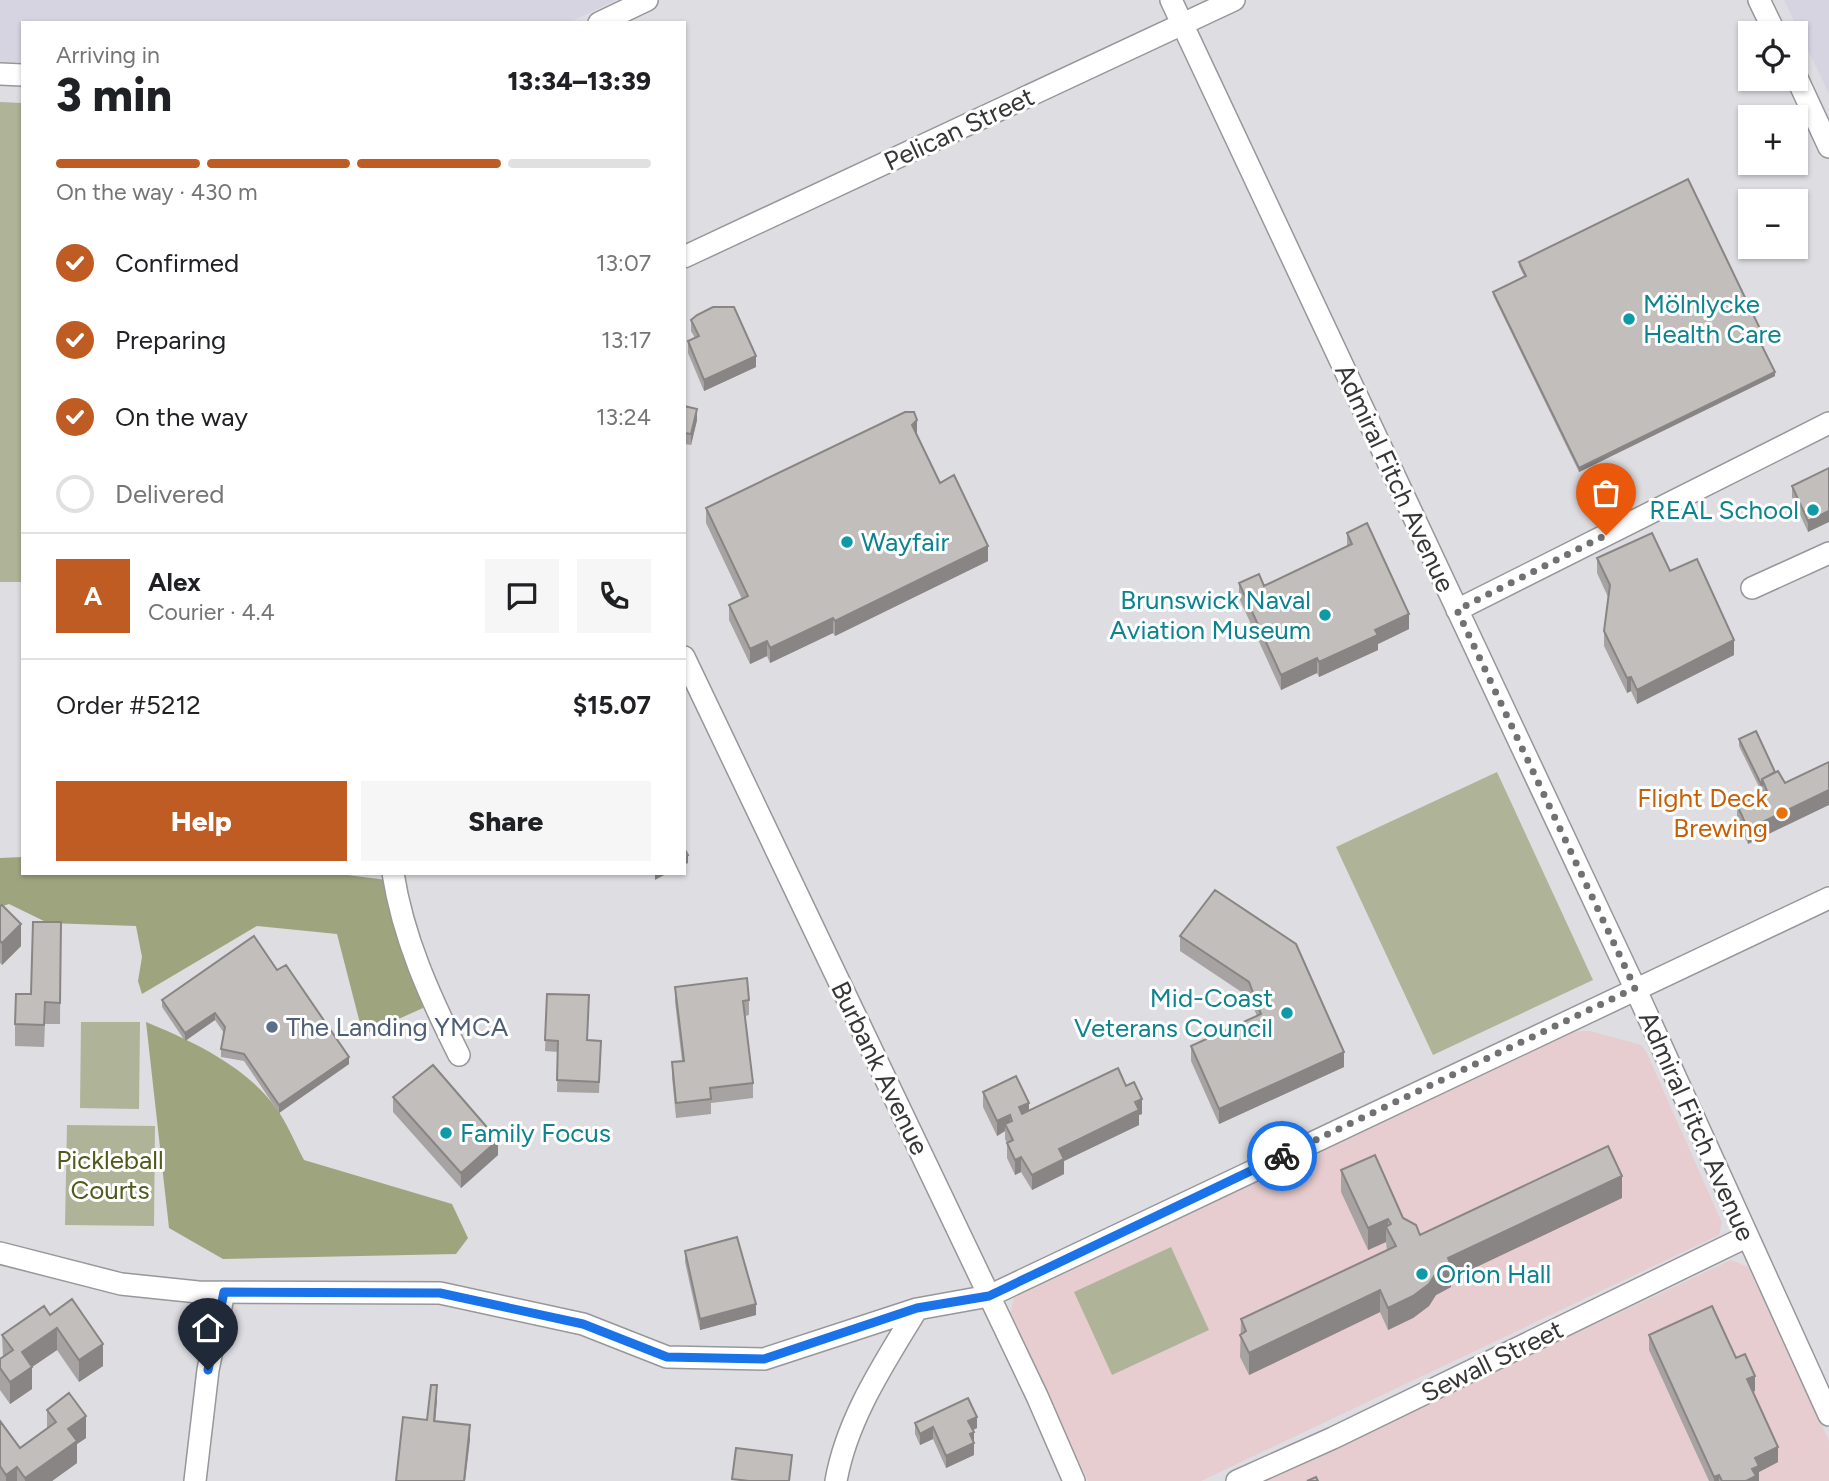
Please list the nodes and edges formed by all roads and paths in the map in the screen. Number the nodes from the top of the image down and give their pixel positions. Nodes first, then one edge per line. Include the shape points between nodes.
1 (646, 0) edge
2 (1171, 0) edge
3 (1234, 0) edge
4 (1759, 0) edge
5 (604, 21) edge
6 (1769, 21) edge
7 (1182, 24) junction
8 (0, 74) edge
9 (21, 75) edge
10 (1803, 91) edge
11 (1829, 147) edge
12 (686, 256) edge
13 (1829, 423) edge
14 (1829, 552) edge
15 (1752, 589) dead end
16 (1457, 610) junction
17 (686, 661) edge
18 (393, 875) edge
19 (1829, 898) edge
20 (1635, 988) junction
21 (459, 1055) dead end
22 (1746, 1237) junction
23 (0, 1252) edge
24 (224, 1292) junction
25 (989, 1296) junction
26 (917, 1308) junction
27 (1829, 1415) edge
28 (195, 1481) edge
29 (836, 1481) edge
30 (1074, 1481) edge
31 (1237, 1481) edge

1 - 5 street
2 - 7 street, Admiral Fitch Avenue
3 - 7 street, Pelican Street
4 - 6 street
7 - 12 street, Pelican Street
7 - 16 street, Admiral Fitch Avenue
8 - 9 street
10 - 11 street
13 - 16 street
14 - 15 street
16 - 20 street, Admiral Fitch Avenue
17 - 25 street, Burbank Avenue
18 - 21 street via 427,990
19 - 20 street
20 - 22 street, Admiral Fitch Avenue
20 - 25 street
22 - 27 street, Admiral Fitch Avenue
22 - 31 street, Sewall Street
23 - 24 street via 121,1284
24 - 26 street via 440,1293 583,1324 667,1357 764,1359
24 - 28 street via 208,1370
25 - 26 street
25 - 30 street, Burbank Avenue
26 - 29 street via 871,1384

